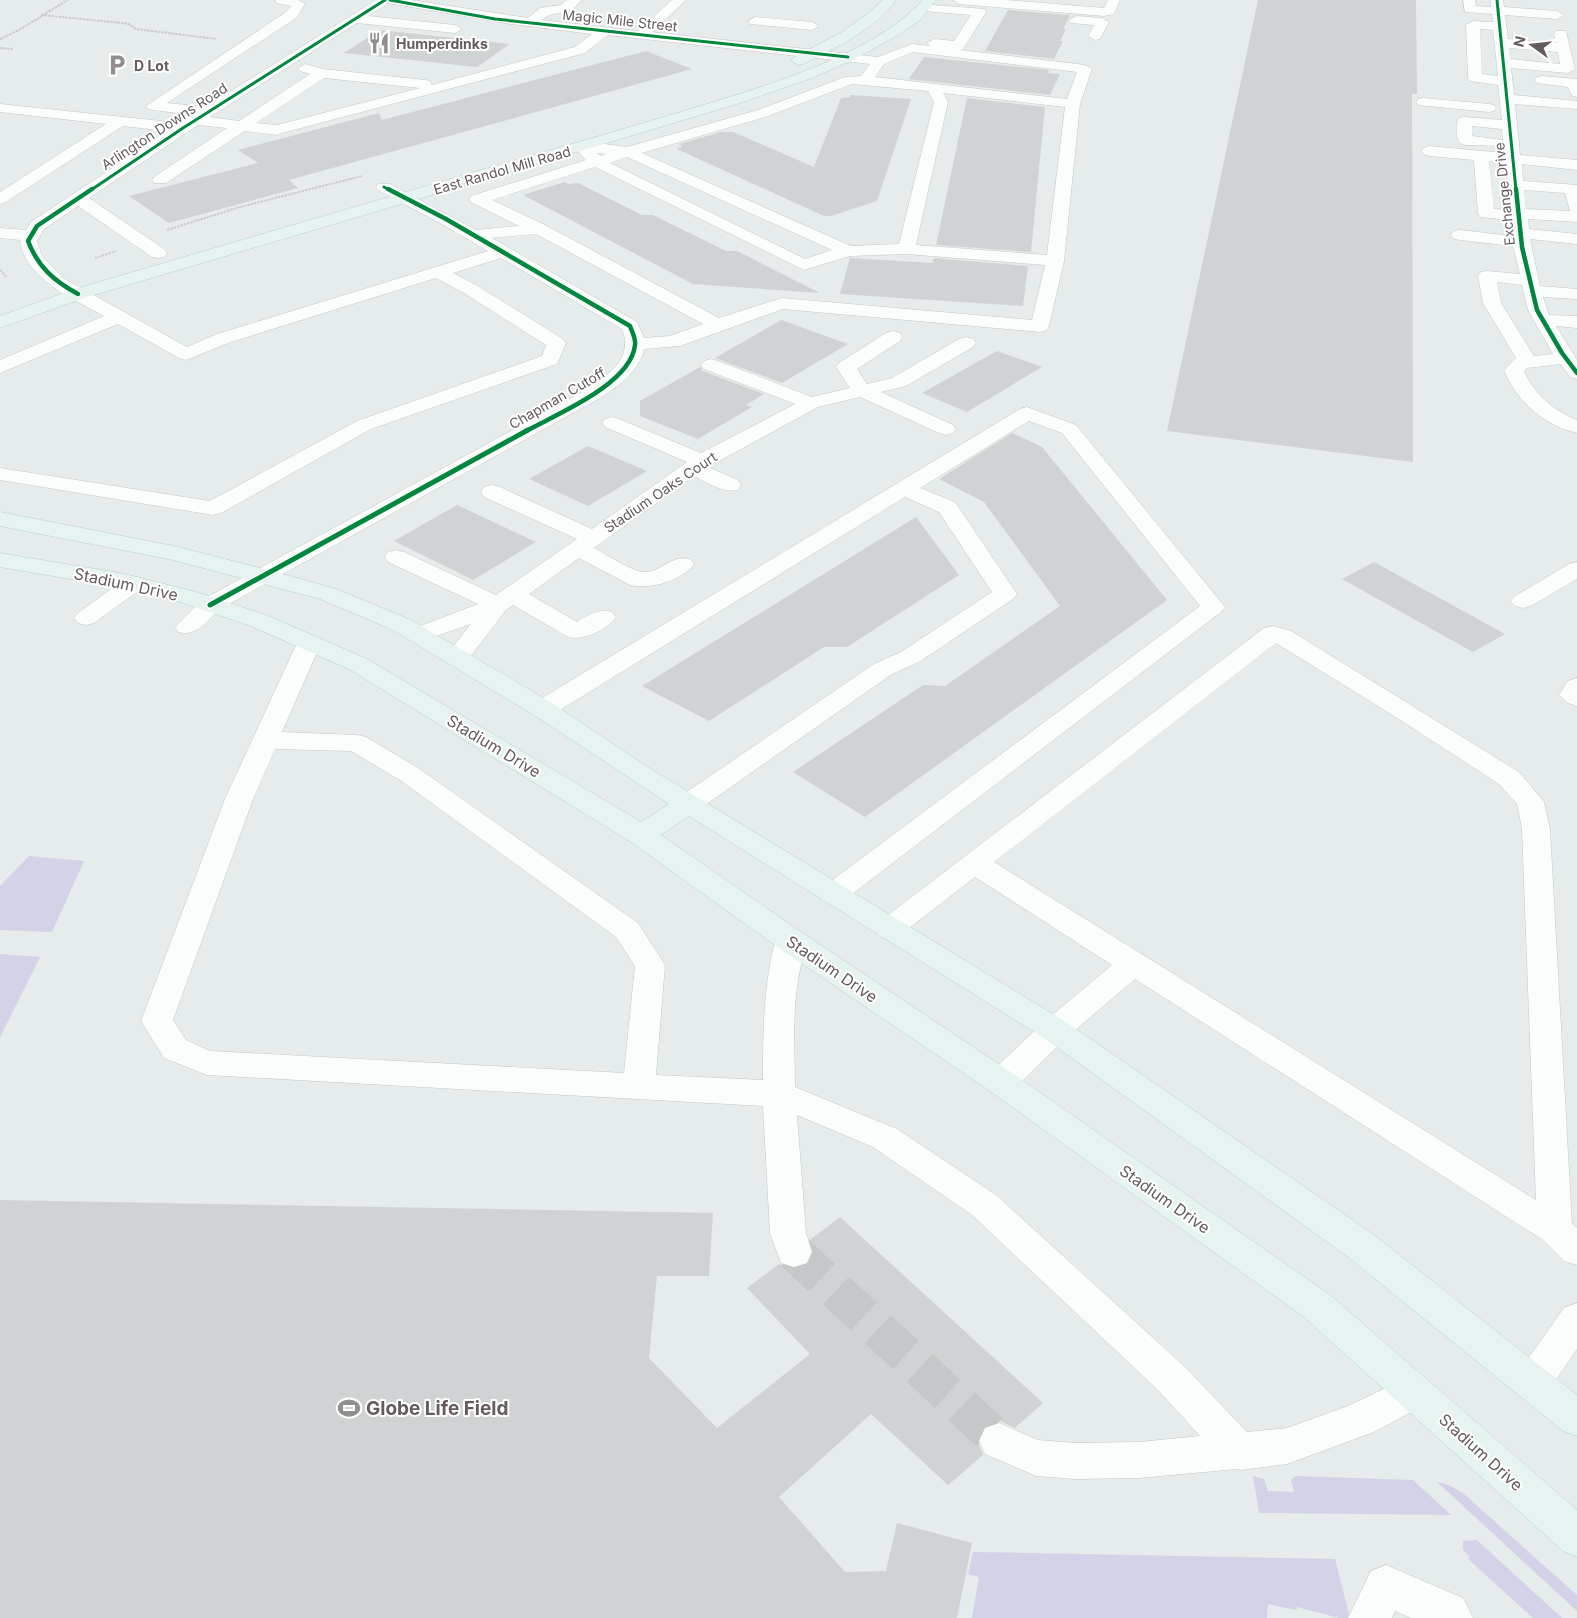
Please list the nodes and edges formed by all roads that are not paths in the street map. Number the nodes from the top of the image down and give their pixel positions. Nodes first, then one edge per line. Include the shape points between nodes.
1 (281, 0) edge
2 (385, 0) edge
3 (390, 0) edge
4 (576, 0) edge
5 (680, 0) edge
6 (890, 0) edge
7 (1114, 0) edge
8 (1469, 0) edge
9 (1552, 0) edge
10 (960, 3) edge
11 (927, 4) edge
12 (767, 7) dead end
13 (980, 12) junction
14 (1557, 15) junction
15 (355, 19) junction
16 (936, 21) dead end
17 (755, 22) junction
18 (530, 23) junction
19 (812, 26) dead end
20 (471, 31) dead end
21 (604, 31) junction
22 (1526, 32) dead end
23 (1544, 33) dead end
24 (1561, 34) junction
25 (641, 35) junction
26 (889, 35) junction
27 (1095, 36) dead end
28 (560, 40) dead end
29 (1473, 42) junction
30 (590, 43) junction
31 (737, 44) junction
32 (1563, 48) junction
33 (816, 53) junction
34 (848, 57) junction
35 (879, 61) junction
36 (340, 62) dead end
37 (1500, 64) edge
38 (284, 65) junction
39 (784, 68) dead end
40 (321, 73) junction
41 (475, 77) junction
42 (865, 80) junction
43 (439, 86) junction
44 (932, 87) junction
45 (726, 88) dead end
46 (1433, 89) dead end
47 (1577, 93) edge
48 (23, 94) dead end
49 (1423, 102) dead end
50 (136, 104) dead end
51 (1073, 104) junction
52 (1577, 105) edge
53 (153, 106) junction
54 (0, 108) edge
55 (1528, 116) dead end
56 (196, 120) junction
57 (119, 122) junction
58 (240, 127) junction
59 (564, 137) junction
60 (582, 146) junction
61 (1512, 150) junction
62 (1428, 151) dead end
63 (1577, 151) edge
64 (628, 152) junction
65 (1481, 156) junction
66 (597, 162) junction
67 (469, 163) dead end
68 (1577, 165) edge
69 (1483, 173) junction
70 (160, 180) dead end
71 (375, 190) dead end
72 (404, 190) junction
73 (78, 198) junction
74 (0, 199) edge
75 (1518, 209) junction
76 (1577, 210) edge
77 (1577, 217) edge
78 (538, 229) junction
79 (0, 232) edge
80 (473, 235) junction
81 (1460, 235) dead end
82 (31, 236) junction
83 (1577, 239) edge
84 (176, 248) dead end
85 (906, 249) junction
86 (848, 251) junction
87 (503, 252) junction
88 (158, 253) junction
89 (134, 260) dead end
90 (1055, 261) junction
91 (439, 273) junction
92 (82, 275) dead end
93 (57, 282) junction
94 (1532, 286) junction
95 (39, 289) dead end
96 (78, 294) junction
97 (1577, 294) edge
98 (118, 317) junction
99 (0, 322) edge
100 (1577, 322) edge
101 (1528, 324) junction
102 (718, 325) junction
103 (893, 337) dead end
104 (966, 343) dead end
105 (636, 344) junction
106 (1528, 361) junction
107 (711, 365) dead end
108 (1571, 366) edge
109 (0, 367) edge
110 (862, 391) junction
111 (811, 403) junction
112 (612, 423) dead end
113 (1577, 427) edge
114 (946, 429) dead end
115 (698, 464) junction
116 (0, 474) edge
117 (730, 486) dead end
118 (903, 488) junction
119 (492, 492) dead end
120 (0, 519) edge
121 (586, 543) junction
122 (396, 557) dead end
123 (0, 560) edge
124 (682, 564) dead end
125 (1577, 569) edge
126 (264, 576) junction
127 (133, 584) junction
128 (505, 600) junction
129 (1523, 601) dead end
130 (210, 605) junction
131 (604, 617) dead end
132 (86, 618) dead end
133 (187, 627) dead end
134 (419, 635) junction
135 (309, 642) junction
136 (457, 657) junction
137 (1577, 686) edge
138 (1577, 698) edge
139 (543, 709) junction
140 (265, 740) junction
141 (688, 804) junction
142 (641, 835) junction
143 (974, 863) junction
144 (833, 894) junction
145 (889, 929) junction
146 (790, 940) junction
147 (1133, 963) junction
148 (1055, 1030) junction
149 (1001, 1082) junction
150 (638, 1086) junction
151 (780, 1094) junction
152 (1566, 1240) edge
153 (794, 1252) tunnel mouth
154 (1577, 1318) edge
155 (1533, 1382) junction
156 (1413, 1392) junction
157 (1577, 1418) edge
158 (999, 1441) tunnel mouth
159 (1240, 1452) junction
160 (1577, 1537) edge
161 (1369, 1618) edge
162 (1452, 1618) edge

1 - 53 street via 299,4 291,15
2 - 15 street, Arlington Downs Road
3 - 18 street, Magic Mile Street
4 - 18 street via 565,8 546,11
5 - 25 street
6 - 33 main road via 871,17
7 - 10 street via 1109,11 1104,12
8 - 37 street via 1470,9
9 - 14 street
10 - 11 street
10 - 13 street
10 - 16 street
11 - 26 main road, East Randol Mill Road via 914,18
12 - 17 street
13 - 26 street via 958,46 927,42 920,36
13 - 27 street via 1102,22
14 - 24 street
14 - 37 street
15 - 20 street
15 - 38 street, Arlington Downs Road
17 - 19 street
17 - 31 street
18 - 21 street, Magic Mile Street
21 - 25 street, Magic Mile Street
21 - 30 street
22 - 37 street
23 - 24 street
24 - 32 street
25 - 31 street, Magic Mile Street
26 - 34 main road, East Randol Mill Road
28 - 30 street
29 - 37 street, Exchange Drive
29 - 37 street
29 - 37 street via 1473,25
30 - 41 street via 580,50
31 - 33 street, Magic Mile Street
32 - 37 street
32 - 37 street via 1568,68
33 - 34 street, Magic Mile Street
33 - 39 main road
34 - 35 street, Magic Mile Street
34 - 60 main road, East Randol Mill Road via 807,76 739,99
35 - 42 street
35 - 51 street via 912,48 1085,69
36 - 41 street
37 - 46 street
37 - 47 street via 1574,83
37 - 49 street
37 - 52 street
37 - 55 street
37 - 61 street, Exchange Drive
37 - 61 street via 1464,121 1465,140
38 - 40 street
38 - 56 street, Arlington Downs Road
40 - 43 street
40 - 58 street
41 - 43 street
42 - 44 street
42 - 64 street via 850,80 763,113
43 - 58 street via 277,130
44 - 51 street
44 - 85 street via 941,102
45 - 59 main road, East Randol Mill Road
48 - 54 street
50 - 53 street
51 - 90 street
53 - 56 street
54 - 57 street
56 - 57 street
56 - 58 street
56 - 73 street, Arlington Downs Road
57 - 74 street
58 - 70 street
59 - 60 street
59 - 67 main road, East Randol Mill Road
60 - 64 street
60 - 66 street
60 - 72 main road, East Randol Mill Road
61 - 63 street
61 - 65 street
61 - 68 street
61 - 75 street, Exchange Drive
62 - 65 street
64 - 66 street
64 - 86 street
65 - 69 street
66 - 78 street via 477,198
66 - 86 street via 804,265
69 - 75 street
69 - 75 street via 1486,213
71 - 72 street
72 - 80 street
72 - 96 main road, East Randol Mill Road
73 - 82 street, Arlington Downs Road via 37,226
73 - 88 street
75 - 76 street via 1572,189
75 - 77 street
75 - 81 street
75 - 83 street
75 - 94 street, Exchange Drive
78 - 80 street
78 - 102 street
79 - 82 street
80 - 87 street
82 - 93 street via 28,241 34,258
84 - 88 main road
85 - 86 street
85 - 90 street
87 - 91 street
87 - 105 street via 630,326
88 - 89 main road
90 - 102 street via 1040,326 782,303
91 - 98 street via 224,338 186,354
91 - 116 street via 556,343 550,360 364,425 213,508
92 - 93 main road
93 - 95 main road
93 - 96 street
94 - 97 street
94 - 101 street, Exchange Drive via 1538,310
94 - 101 street via 1487,276 1492,304
96 - 98 street
96 - 99 main road, East Randol Mill Road
98 - 109 street
100 - 101 street
101 - 106 street
101 - 108 street, Exchange Drive
102 - 105 street via 673,342
103 - 110 street via 846,368
104 - 110 street, Stadium Oaks Court via 899,382
105 - 126 street, Chapman Cutoff via 621,375 593,394
106 - 108 street
106 - 113 street via 1514,370 1518,380 1550,414
107 - 111 street
110 - 111 street, Stadium Oaks Court
110 - 114 street
111 - 115 street, Stadium Oaks Court
112 - 115 street
115 - 117 street
115 - 121 street, Stadium Oaks Court
118 - 139 street
118 - 141 street via 947,507 1005,594 910,657 883,669
118 - 144 street via 1027,414 1068,429 1213,607
119 - 121 street
120 - 126 main road via 174,553
121 - 124 street via 638,580 662,576
121 - 128 street, Stadium Oaks Court
122 - 128 street
123 - 127 main road, Stadium Drive
125 - 129 street
126 - 130 street, Chapman Cutoff
126 - 134 main road via 328,594
127 - 130 main road, Stadium Drive
127 - 132 street
128 - 131 street via 577,632
128 - 134 street, Stadium Oaks Court
128 - 136 street, Stadium Oaks Court
130 - 133 street, Chapman Cutoff
130 - 135 main road, Stadium Drive
134 - 136 main road
135 - 140 street
135 - 142 main road, Stadium Drive via 358,664
136 - 139 main road
137 - 138 street via 1572,695
139 - 141 main road
140 - 150 street via 357,743 409,774 627,930 650,965
140 - 150 street via 238,799 157,1021 174,1049 207,1063
141 - 142 main road
141 - 144 main road
142 - 146 main road, Stadium Drive
143 - 145 street
143 - 147 street
143 - 152 street via 1273,633 1403,710 1509,778 1530,802 1536,829
144 - 145 main road
145 - 148 main road
146 - 149 main road, Stadium Drive
146 - 151 street via 779,1026
147 - 148 street
147 - 152 street
148 - 149 street
148 - 155 main road via 1360,1246
149 - 156 main road, Stadium Drive via 1317,1306
150 - 151 street
151 - 153 street via 788,1233
151 - 159 street via 885,1138 984,1205 1172,1379
154 - 155 street
155 - 157 main road
156 - 159 street via 1360,1418 1287,1446
156 - 160 main road, Stadium Drive
158 - 159 street via 1036,1458 1075,1460 1139,1460
161 - 162 street via 1386,1586 1448,1613

